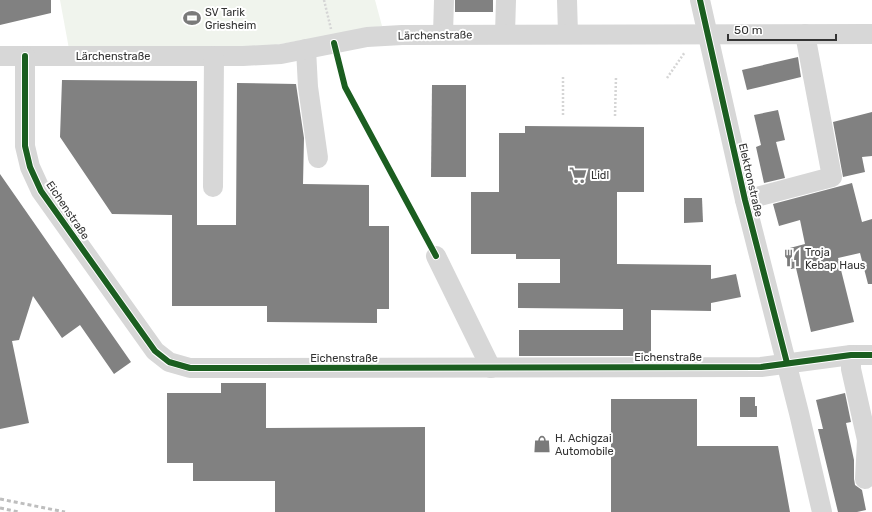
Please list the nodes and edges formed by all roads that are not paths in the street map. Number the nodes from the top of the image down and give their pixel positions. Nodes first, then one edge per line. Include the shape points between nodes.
1 (444, 0) edge
2 (506, 0) edge
3 (567, 0) edge
4 (700, 0) edge
5 (443, 34) junction
6 (505, 34) junction
7 (568, 34) junction
8 (708, 34) junction
9 (805, 34) junction
10 (872, 34) edge
11 (306, 49) junction
12 (0, 56) edge
13 (25, 56) junction
14 (214, 56) junction
15 (318, 158) dead end
16 (213, 187) dead end
17 (745, 200) junction
18 (436, 256) dead end
19 (851, 355) junction
20 (872, 355) edge
21 (787, 363) junction
22 (491, 368) junction
23 (865, 479) dead end
24 (822, 512) edge

1 - 5 street
2 - 6 street
3 - 7 street
4 - 8 street, Elektronstraße
5 - 6 street, Lärchenstraße
5 - 11 street, Lärchenstraße via 383,35
6 - 7 street, Lärchenstraße
7 - 8 street, Lärchenstraße
8 - 9 street, Lärchenstraße
8 - 17 street, Elektronstraße
9 - 10 street, Lärchenstraße
9 - 17 street via 832,177
11 - 14 street, Lärchenstraße via 281,54
11 - 15 street via 308,87
12 - 13 street, Lärchenstraße
13 - 14 street, Lärchenstraße
13 - 22 street, Eichenstraße via 25,146 41,191 155,351 169,362 190,368
14 - 16 street
17 - 21 street, Elektronstraße
18 - 22 street
19 - 20 street, Eichenstraße
19 - 21 street, Eichenstraße
19 - 23 street via 851,369 867,440
21 - 22 street, Eichenstraße via 760,367
21 - 24 street, Elektronstraße

